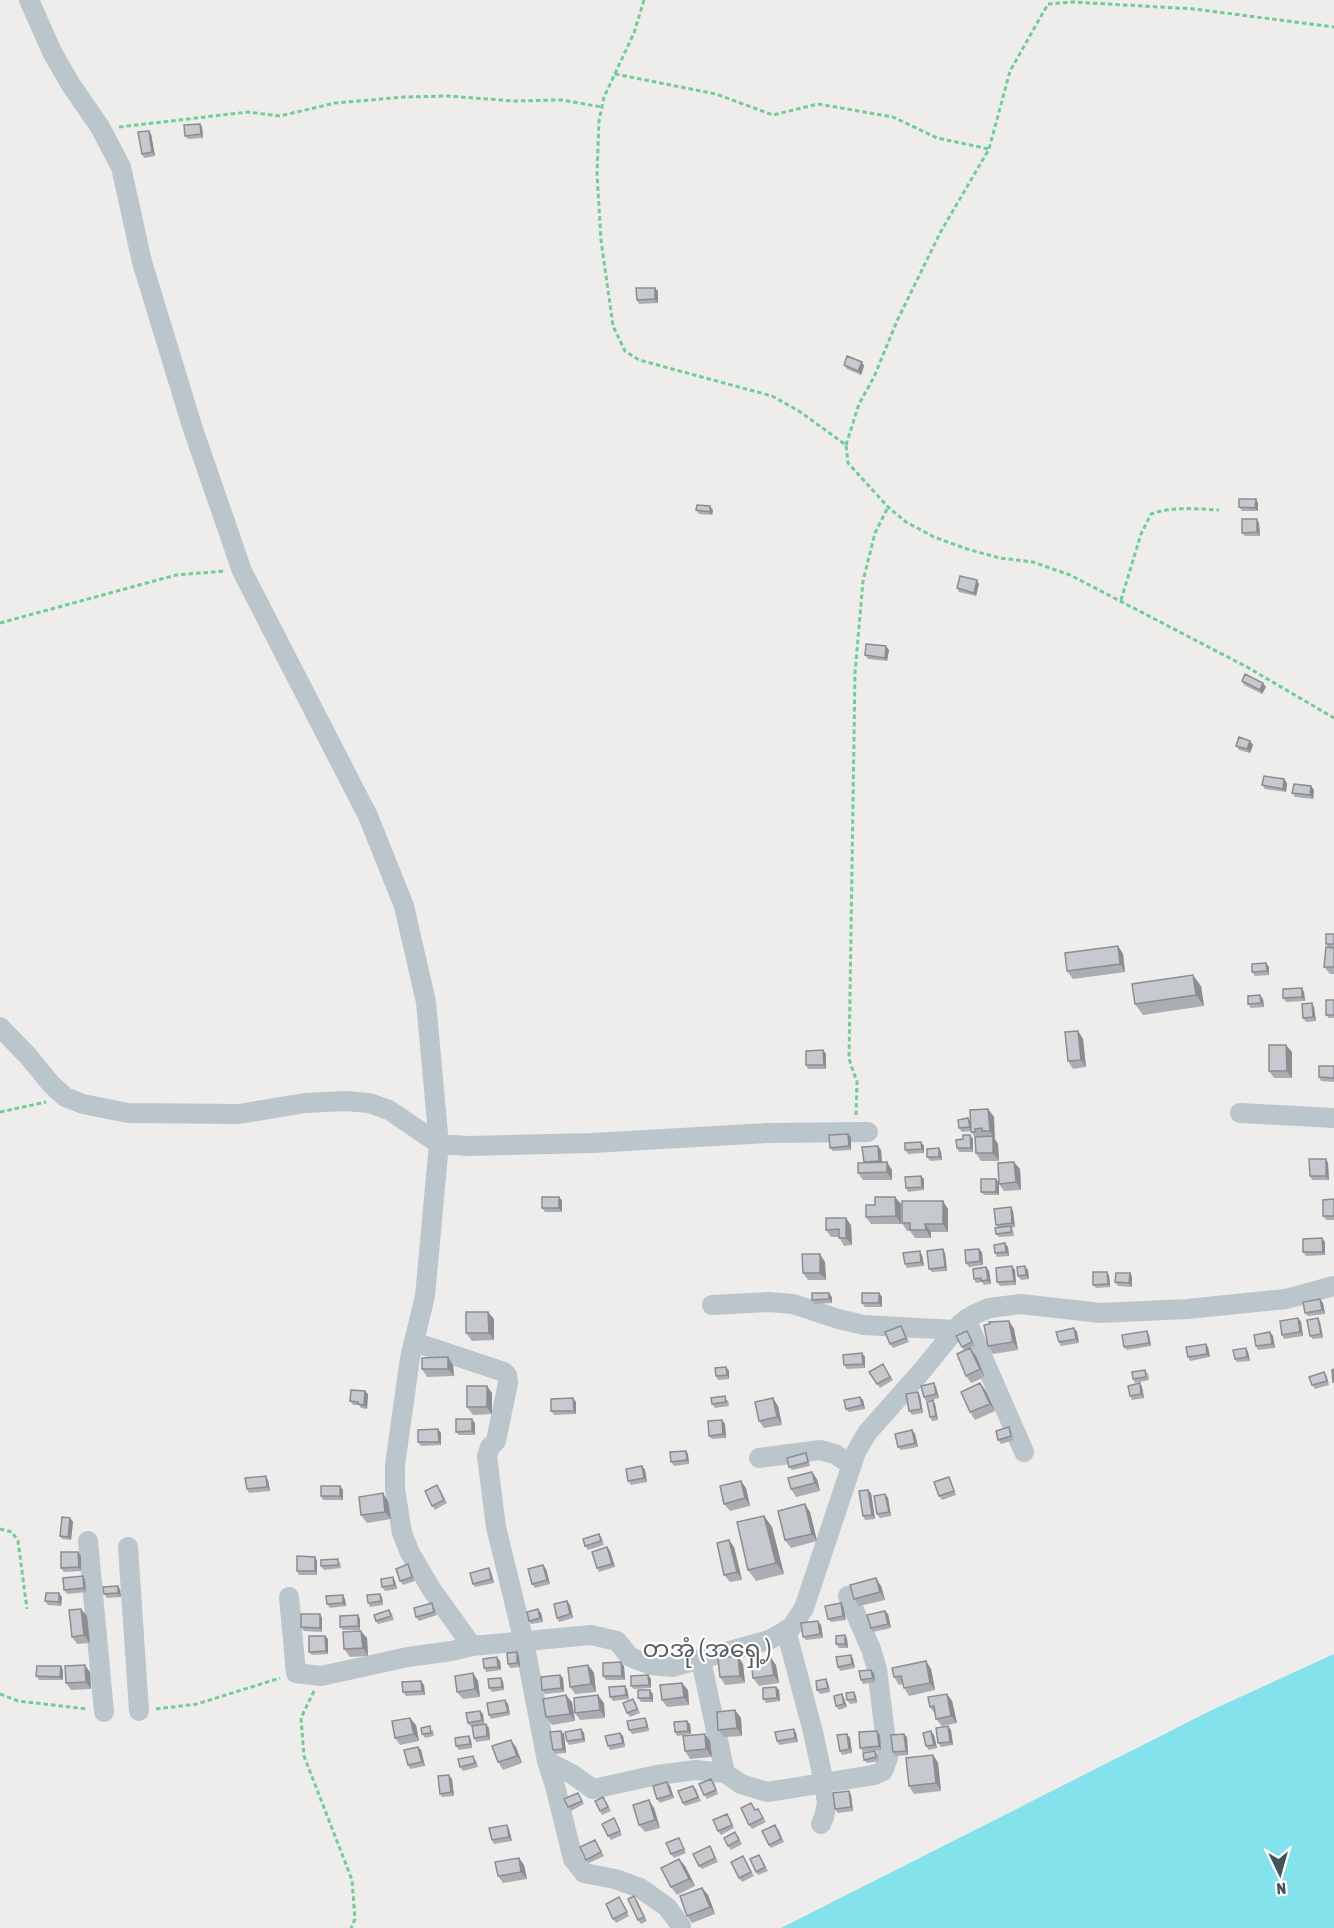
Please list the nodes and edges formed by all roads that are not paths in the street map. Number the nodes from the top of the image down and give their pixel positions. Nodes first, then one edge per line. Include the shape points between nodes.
1 (30, 0) edge
2 (0, 1027) edge
3 (1240, 1113) dead end
4 (1334, 1118) edge
5 (862, 1132) road end
6 (439, 1144) junction
7 (1334, 1286) edge
8 (712, 1305) dead end
9 (960, 1324) junction
10 (414, 1342) junction
11 (1024, 1452) dead end
12 (759, 1458) dead end
13 (851, 1465) junction
14 (88, 1542) dead end
15 (128, 1547) dead end
16 (848, 1596) edge
17 (289, 1597) dead end
18 (786, 1630) junction
19 (524, 1642) junction
20 (472, 1646) junction
21 (701, 1660) junction
22 (139, 1711) dead end
23 (104, 1712) dead end
24 (547, 1761) junction
25 (725, 1773) junction
26 (824, 1783) junction
27 (821, 1824) dead end
28 (681, 1926) dead end

1 - 6 street via 52,52 120,167 142,262 242,571 368,816 405,906 426,1002
2 - 6 street via 65,1097 83,1104 128,1113 239,1114 305,1103 369,1103 389,1110
3 - 4 street
5 - 6 street via 768,1132 570,1144
6 - 10 street via 425,1296
7 - 9 street via 1286,1299 1187,1309 1100,1313 1004,1305 989,1308
8 - 9 street via 793,1304 864,1325
9 - 11 street
9 - 13 street via 867,1433
10 - 19 street via 507,1375 496,1441 487,1456 496,1527
10 - 20 street via 395,1465 402,1533 432,1590
12 - 13 street via 820,1450
13 - 18 street via 804,1608
14 - 23 street
15 - 22 street
16 - 26 street via 878,1670 888,1758 883,1771 874,1775
17 - 20 street via 296,1673 321,1676
18 - 21 street via 769,1640
18 - 26 street
19 - 20 street
19 - 21 street via 591,1635 617,1641 630,1657 651,1665 672,1667
19 - 24 street
21 - 25 street
24 - 25 street via 593,1789 696,1770
24 - 28 street via 573,1859 584,1873 640,1888 667,1907
25 - 26 street via 741,1784 767,1792
26 - 27 street via 827,1803

